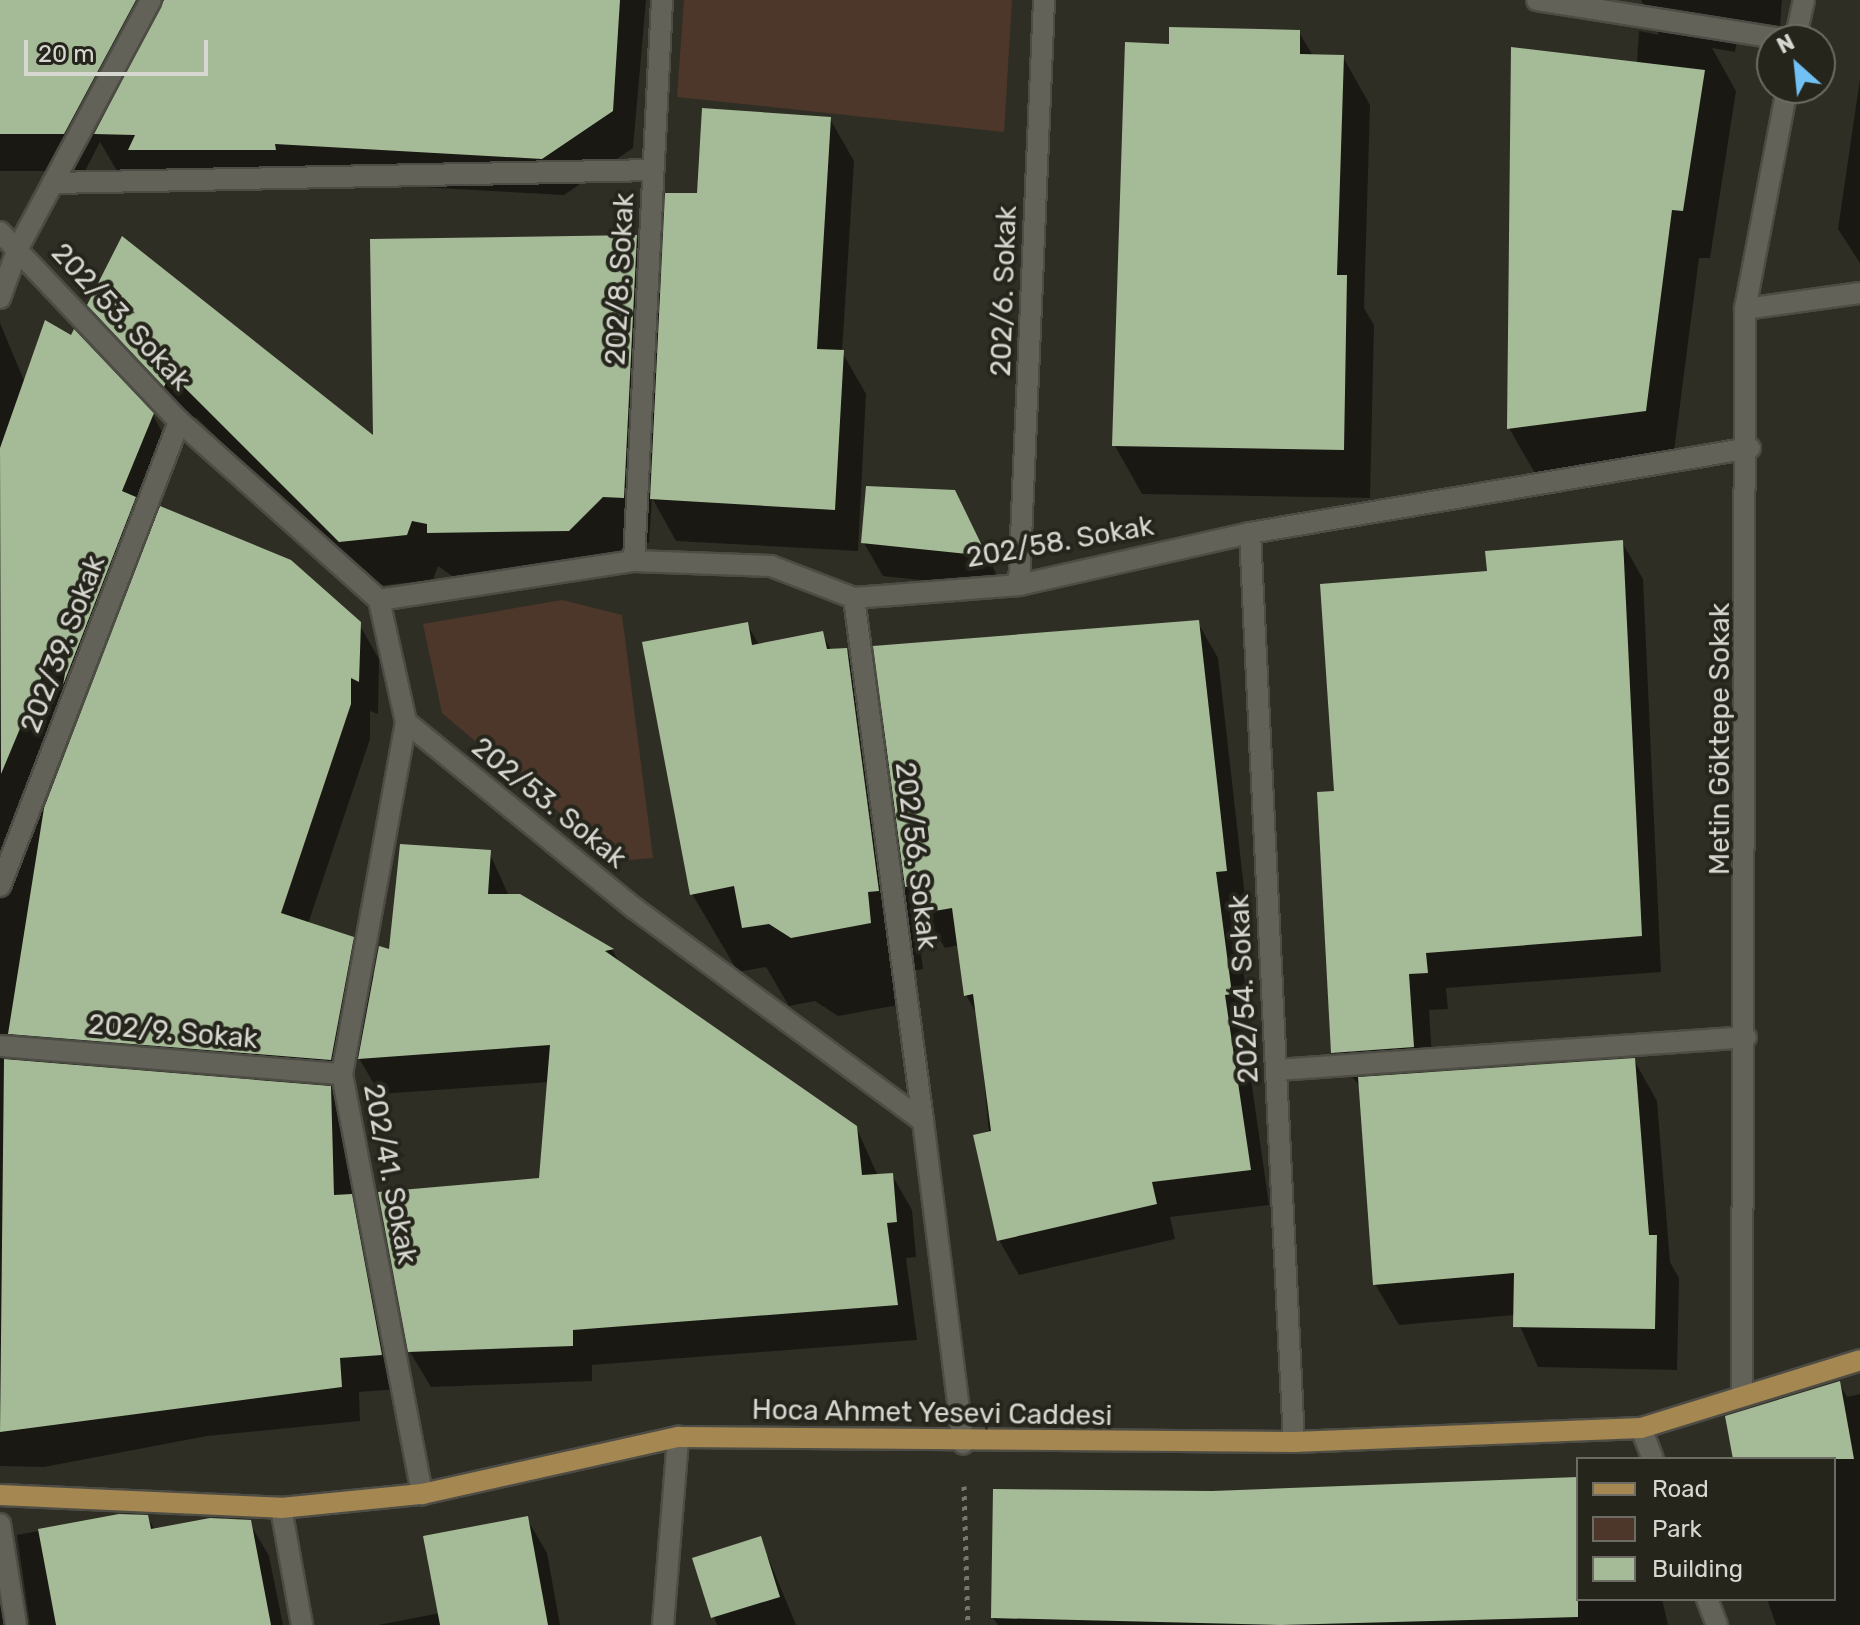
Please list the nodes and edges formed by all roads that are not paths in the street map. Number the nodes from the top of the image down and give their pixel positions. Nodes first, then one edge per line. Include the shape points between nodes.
1 (151, 0) edge
2 (662, 0) edge
3 (1044, 0) edge
4 (1537, 0) edge
5 (1804, 0) edge
6 (1797, 24) edge
7 (1756, 34) edge
8 (1784, 104) edge
9 (653, 170) junction
10 (53, 183) junction
11 (0, 232) edge
12 (18, 248) junction
13 (1860, 293) edge
14 (0, 298) edge
15 (1745, 309) junction
16 (179, 421) junction
17 (1750, 448) junction
18 (1250, 533) junction
19 (634, 561) junction
20 (1019, 585) junction
21 (854, 598) junction
22 (379, 600) junction
23 (406, 722) junction
24 (0, 886) edge
25 (1746, 1037) junction
26 (0, 1046) edge
27 (1276, 1070) junction
28 (342, 1074) junction
29 (923, 1121) junction
30 (1860, 1360) edge
31 (1742, 1393) junction
32 (1641, 1428) junction
33 (678, 1437) junction
34 (1294, 1442) junction
35 (963, 1444) junction
36 (1652, 1457) edge
37 (422, 1494) junction
38 (0, 1495) edge
39 (281, 1508) junction
40 (0, 1524) edge
41 (1708, 1601) edge
42 (16, 1625) edge
43 (302, 1625) edge
44 (663, 1625) edge
45 (1717, 1625) edge

1 - 10 street
2 - 9 street, 202/8. Sokak
3 - 20 street, 202/6. Sokak
4 - 7 street
5 - 6 street
8 - 15 street, Metin Göktepe Sokak
9 - 10 street
9 - 19 street, 202/8. Sokak
10 - 12 street
11 - 12 street, 202/53. Sokak
12 - 14 street
12 - 16 street, 202/53. Sokak
13 - 15 street
15 - 17 street, Metin Göktepe Sokak
16 - 22 street, 202/53. Sokak
16 - 24 street, 202/39. Sokak
17 - 18 street, 202/58. Sokak
17 - 25 street, Metin Göktepe Sokak
18 - 20 street, 202/58. Sokak
18 - 27 street, 202/54. Sokak
19 - 21 street, 202/58. Sokak via 771,566
19 - 22 street, 202/58. Sokak
20 - 21 street, 202/58. Sokak
21 - 29 street, 202/56. Sokak
22 - 23 street
23 - 28 street, 202/41. Sokak
23 - 29 street, 202/53. Sokak via 634,908
25 - 27 street
25 - 31 street, Metin Göktepe Sokak
26 - 28 street, 202/9. Sokak
27 - 34 street, 202/54. Sokak
28 - 37 street, 202/41. Sokak
29 - 35 street
30 - 31 main road, Hoca Ahmet Yesevi Caddesi
31 - 32 main road, Hoca Ahmet Yesevi Caddesi
32 - 34 main road, Hoca Ahmet Yesevi Caddesi
32 - 36 street
33 - 35 main road, Hoca Ahmet Yesevi Caddesi
33 - 37 main road, Hoca Ahmet Yesevi Caddesi
33 - 44 street
34 - 35 main road, Hoca Ahmet Yesevi Caddesi
37 - 39 main road, Hoca Ahmet Yesevi Caddesi
38 - 39 main road, Hoca Ahmet Yesevi Caddesi
39 - 43 street
40 - 42 street
41 - 45 street

